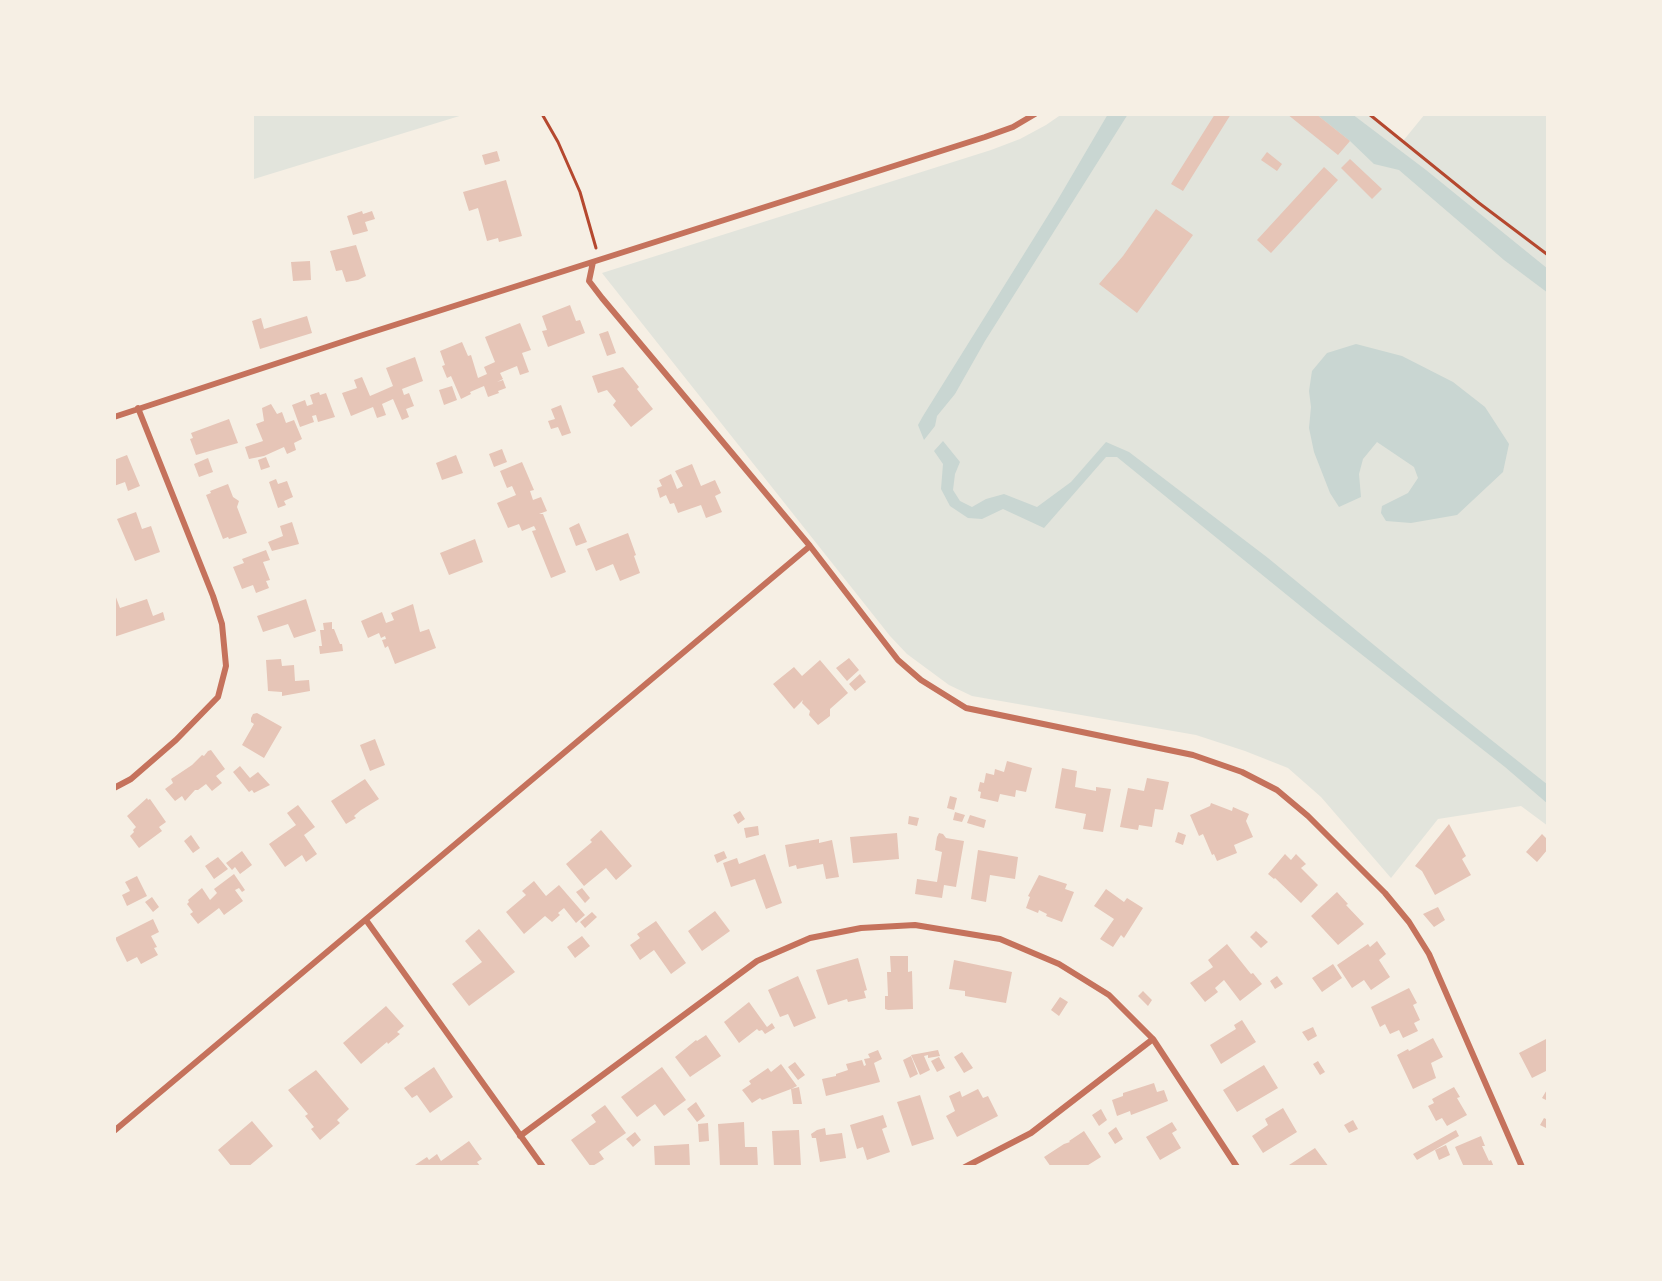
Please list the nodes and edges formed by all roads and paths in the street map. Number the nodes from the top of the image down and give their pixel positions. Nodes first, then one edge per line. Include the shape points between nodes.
1 (542, 114) edge
2 (1035, 114) edge
3 (1370, 114) edge
4 (1548, 255) edge
5 (593, 262) junction
6 (138, 408) junction
7 (114, 417) edge
8 (810, 546) junction
9 (114, 788) edge
10 (366, 920) junction
11 (1153, 1039) junction
12 (114, 1131) edge
13 (519, 1136) junction
14 (543, 1167) edge
15 (965, 1167) edge
16 (1237, 1167) edge
17 (1522, 1167) edge

1 - 5 path via 580,192 596,248
2 - 5 street via 985,137
3 - 4 path
5 - 6 street
5 - 8 street via 589,281
6 - 7 street
6 - 9 street via 213,596 222,624 226,666 218,697 176,740
8 - 10 street
8 - 17 street via 898,660 921,680 966,708 1192,755 1242,772 1277,790 1308,816 1384,893 1429,954
10 - 12 street
10 - 13 street
11 - 13 street via 1109,995 1059,964 1000,939 915,925 861,928 810,939 757,962
11 - 15 street via 1030,1133
11 - 16 street
13 - 14 street

